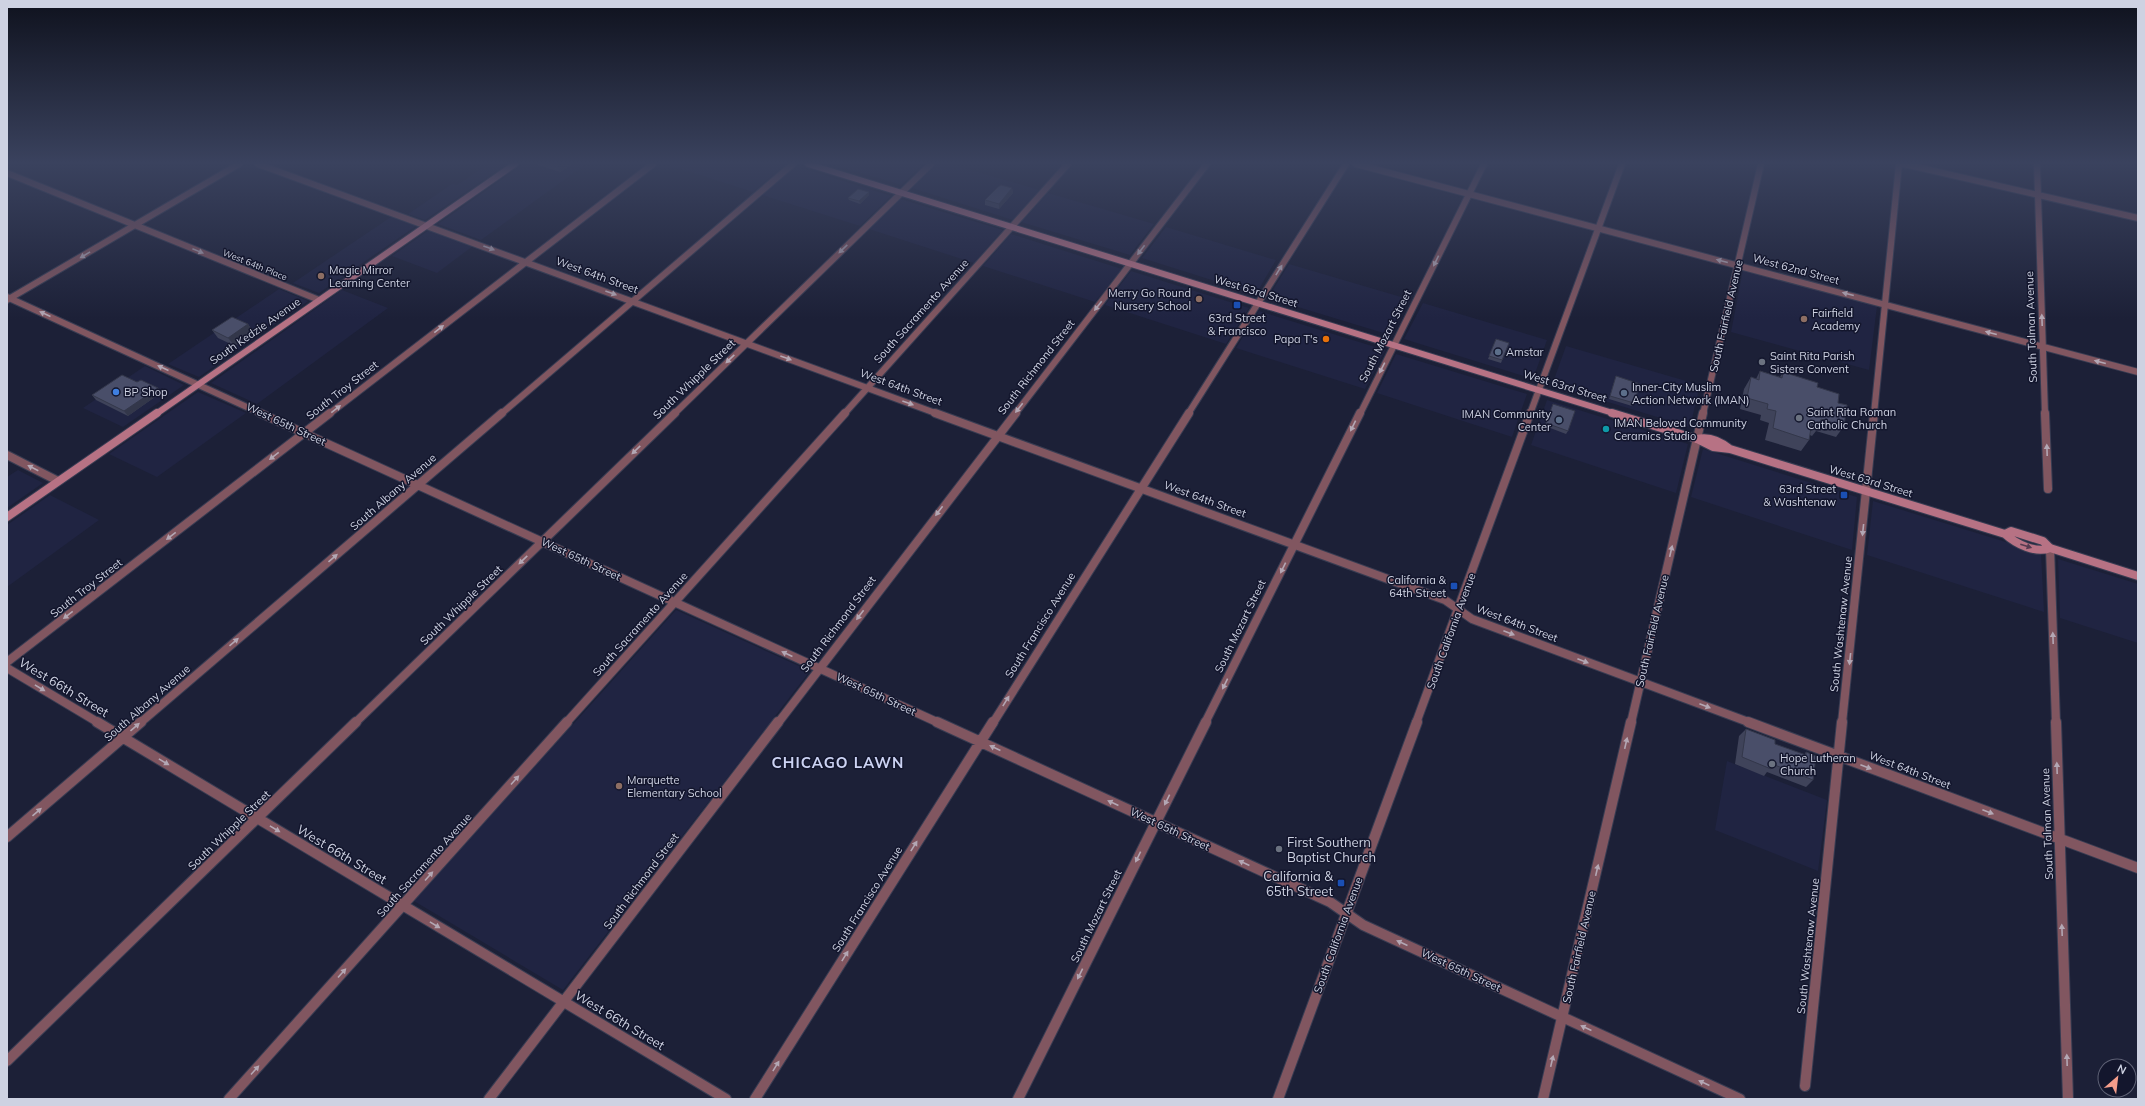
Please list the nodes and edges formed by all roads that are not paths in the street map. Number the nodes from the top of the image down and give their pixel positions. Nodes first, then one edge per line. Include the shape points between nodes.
1 (112, 216) edge
2 (151, 216) edge
3 (400, 216) edge
4 (440, 216) edge
5 (586, 216) edge
6 (732, 216) edge
7 (878, 216) edge
8 (975, 216) edge
9 (1022, 216) edge
10 (1168, 216) edge
11 (1313, 216) edge
12 (1458, 216) edge
13 (1552, 216) edge
14 (1603, 216) edge
15 (1749, 216) edge
16 (1894, 216) edge
17 (2039, 216) edge
18 (2128, 216) edge
19 (2138, 218) edge
20 (135, 225) junction
21 (426, 225) junction
22 (1012, 227) junction
23 (1599, 228) junction
24 (526, 262) junction
25 (1131, 264) junction
26 (1738, 265) junction
27 (8, 299) edge
28 (319, 300) junction
29 (632, 301) junction
30 (1258, 303) junction
31 (1885, 304) junction
32 (746, 343) junction
33 (1394, 345) junction
34 (2043, 346) junction
35 (2138, 372) edge
36 (199, 384) junction
37 (867, 388) junction
38 (1540, 390) junction
39 (305, 432) junction
40 (997, 436) junction
41 (1697, 439) junction
42 (7, 455) edge
43 (58, 482) junction
44 (418, 485) junction
45 (1140, 488) junction
46 (2048, 489) dead end
47 (1866, 491) junction
48 (7, 517) edge
49 (542, 541) junction
50 (1294, 545) junction
51 (2050, 548) junction
52 (2138, 576) edge
53 (675, 602) junction
54 (1458, 610) junction
55 (7, 662) edge
56 (7, 668) edge
57 (819, 668) junction
58 (1640, 682) junction
59 (123, 738) junction
60 (980, 742) junction
61 (1840, 757) junction
62 (257, 818) junction
63 (1156, 822) junction
64 (7, 837) edge
65 (2059, 839) junction
66 (2138, 868) edge
67 (403, 905) junction
68 (1346, 914) junction
69 (564, 1002) junction
70 (1562, 1017) junction
71 (7, 1061) edge
72 (1805, 1086) dead end
73 (229, 1099) edge
74 (489, 1099) edge
75 (726, 1099) edge
76 (755, 1099) edge
77 (1018, 1099) edge
78 (1278, 1099) edge
79 (1543, 1099) edge
80 (1740, 1099) edge
81 (2068, 1099) edge

1 - 20 street, West 64th Place
2 - 20 street
3 - 21 street, West 64th Street
4 - 21 main road, South Kedzie Avenue
5 - 24 street, South Troy Street
6 - 29 street, South Albany Avenue
7 -> 32 street, South Whipple Street
8 - 22 main road, West 63rd Street
9 - 22 street, South Sacramento Avenue
10 -> 25 street, South Richmond Street
30 -> 11 street, South Francisco Avenue
12 -> 33 street, South Mozart Street
13 - 23 street, West 62nd Street
14 - 23 street, South California Avenue
15 - 26 street, South Fairfield Avenue
16 - 31 street, South Washtenaw Avenue
34 -> 17 street, South Talman Avenue
18 - 19 street
20 -> 27 street
20 -> 28 street, West 64th Place
21 -> 24 street, West 64th Street
21 - 28 main road, South Kedzie Avenue
22 - 25 main road, West 63rd Street
22 - 37 street, South Sacramento Avenue
26 -> 23 street, West 62nd Street
23 - 38 street, South California Avenue
24 -> 29 street, West 64th Street
39 -> 24 street, South Troy Street
25 - 30 main road, West 63rd Street
25 -> 40 street, South Richmond Street
31 -> 26 street, West 62nd Street
26 - 41 street, South Fairfield Avenue
36 -> 27 street, West 65th Street
28 - 36 main road, South Kedzie Avenue
29 - 32 street, West 64th Street
29 - 44 street, South Albany Avenue
30 - 33 main road, West 63rd Street
30 - 45 street, South Francisco Avenue
34 -> 31 street, West 62nd Street
31 - 47 street, South Washtenaw Avenue
32 -> 37 street, West 64th Street
32 -> 49 street, South Whipple Street
33 - 38 main road, West 63rd Street
33 -> 50 street, South Mozart Street
35 -> 34 street, West 62nd Street
46 -> 34 street, South Talman Avenue
36 - 39 street, West 65th Street
36 - 43 main road, South Kedzie Avenue
37 -> 40 street, West 64th Street
37 - 53 street, South Sacramento Avenue
38 - 41 main road, West 63rd Street
38 - 54 street, South California Avenue
39 - 44 street, West 65th Street
39 -> 55 street, South Troy Street
40 - 45 street, West 64th Street
40 -> 57 street, South Richmond Street
41 - 47 main road, West 63rd Street via 1702,443 1730,449
58 -> 41 street, South Fairfield Avenue
43 -> 42 street
43 - 48 main road, South Kedzie Avenue
44 - 49 street, West 65th Street
59 -> 44 street, South Albany Avenue
45 - 50 street, West 64th Street
60 -> 45 street, South Francisco Avenue
47 - 51 main road, West 63rd Street via 2005,534 2012,542 2043,551
47 -> 61 street, South Washtenaw Avenue
49 - 53 street, West 65th Street
49 -> 62 street, South Whipple Street
50 - 54 street, West 64th Street via 1445,600
50 -> 63 street, South Mozart Street
51 - 52 main road, West 63rd Street
65 -> 51 street, South Talman Avenue
57 -> 53 street, West 65th Street
67 -> 53 street, South Sacramento Avenue
54 -> 58 street, West 64th Street via 1472,620
54 - 68 street, South California Avenue
56 -> 59 street, West 66th Street
57 - 60 street, West 65th Street
57 - 69 street, South Richmond Street
58 -> 61 street, West 64th Street
70 -> 58 street, South Fairfield Avenue
59 -> 62 street, West 66th Street
64 -> 59 street, South Albany Avenue
63 -> 60 street, West 65th Street
76 -> 60 street, South Francisco Avenue
61 -> 65 street, West 64th Street
61 - 72 street, South Washtenaw Avenue
62 -> 67 street, West 66th Street
62 - 71 street, South Whipple Street
68 -> 63 street, West 65th Street via 1330,902
63 -> 77 street, South Mozart Street
65 - 66 street, West 64th Street
81 -> 65 street, South Talman Avenue
67 -> 69 street, West 66th Street
73 -> 67 street, South Sacramento Avenue
70 -> 68 street, West 65th Street via 1363,925
68 - 78 street, South California Avenue
69 - 74 street, South Richmond Street
69 - 75 street, West 66th Street
79 -> 70 street, South Fairfield Avenue
80 -> 70 street, West 65th Street

